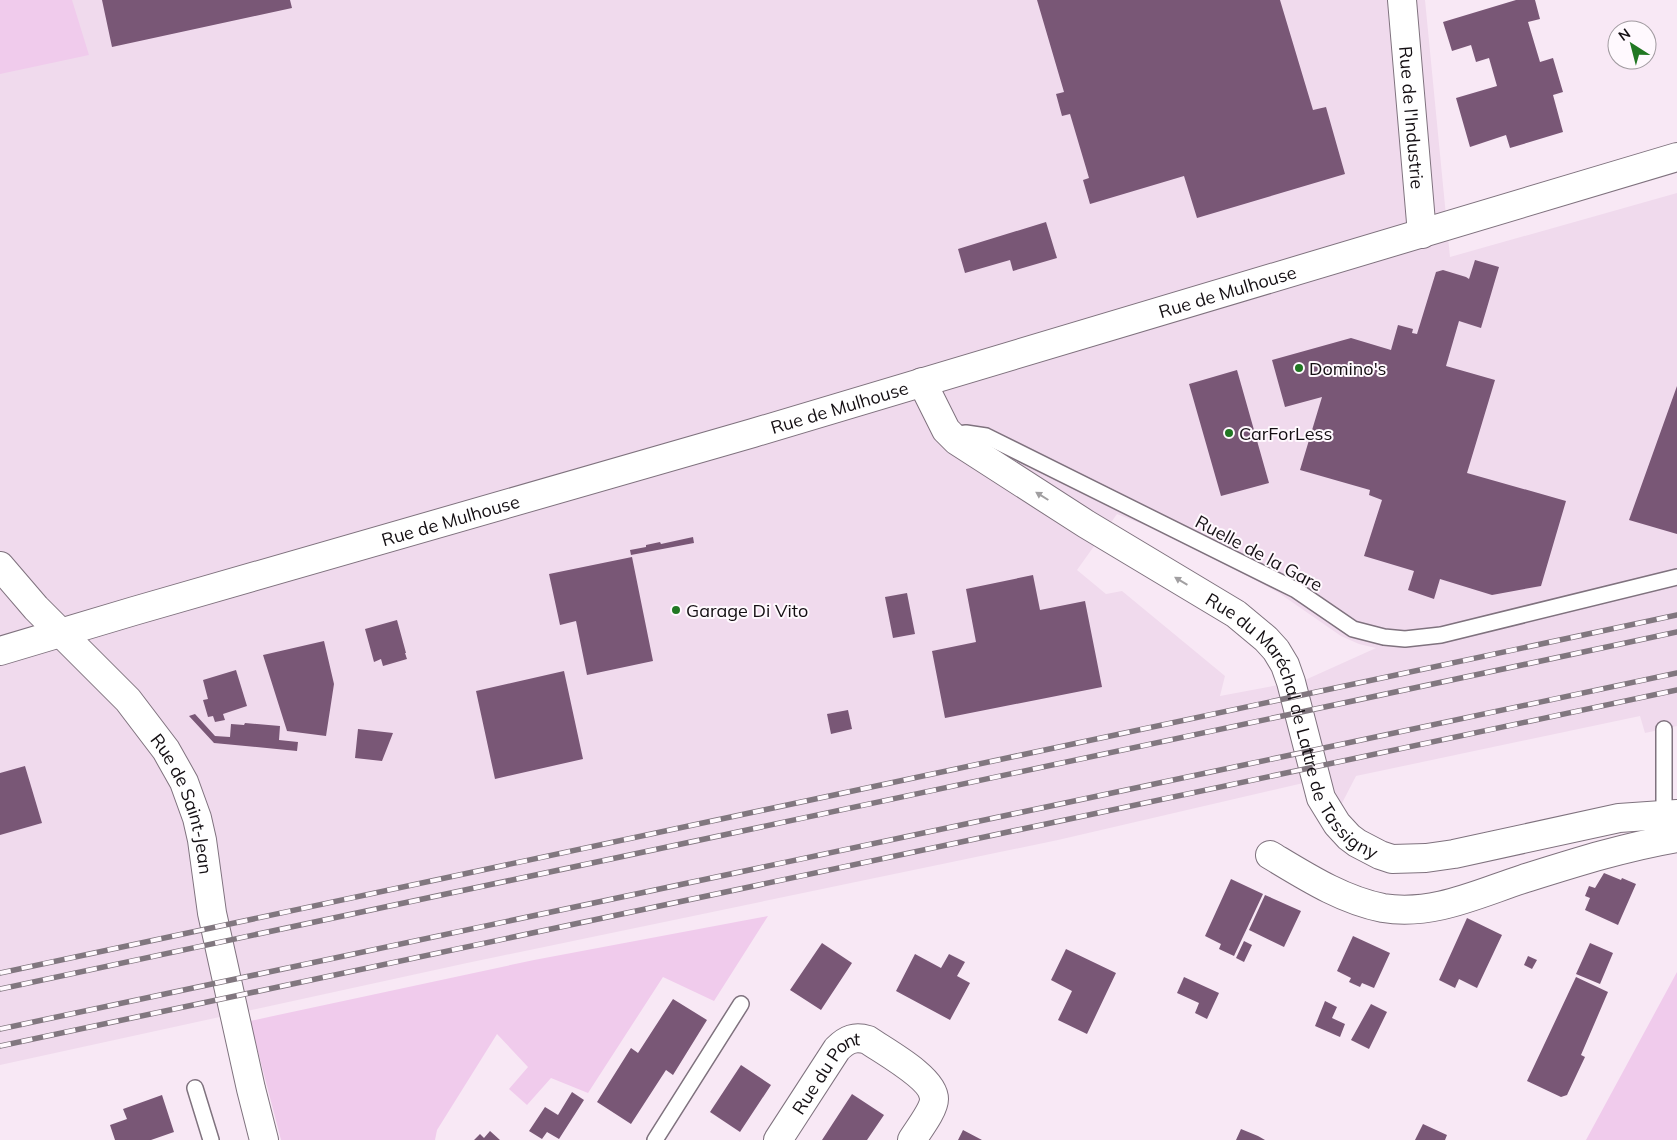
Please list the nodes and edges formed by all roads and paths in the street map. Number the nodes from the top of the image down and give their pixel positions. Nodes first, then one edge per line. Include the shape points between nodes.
1 (1402, 0) edge
2 (1677, 157) edge
3 (1422, 234) junction
4 (922, 382) junction
5 (951, 435) junction
6 (0, 566) edge
7 (1677, 577) edge
8 (60, 632) junction
9 (0, 651) edge
10 (1664, 729) dead end
11 (1670, 814) edge
12 (1677, 838) edge
13 (1270, 855) dead end
14 (741, 1004) dead end
15 (195, 1088) dead end
16 (210, 1140) edge
17 (264, 1140) edge
18 (655, 1140) edge
19 (778, 1140) edge
20 (912, 1140) edge

1 - 3 street, Rue de l'Industrie
2 - 3 street, Rue de Mulhouse
3 - 4 street, Rue de Mulhouse
4 - 5 street, Rue du Maréchal de Lattre de Tassigny
4 - 8 street, Rue de Mulhouse
5 - 7 lane, Ruelle de la Gare via 986,436 1296,590 1353,629 1384,637 1405,639 1441,635
11 -> 5 street, Rue du Maréchal de Lattre de Tassigny via 1619,818 1426,858 1392,859 1369,850 1349,837 1329,813 1316,782 1288,674 1276,650 1266,639 1236,614 1086,524 966,448
6 - 8 street, Rue de Saint-Jean
8 - 9 street, Rue de Mulhouse
8 - 17 street, Rue de Saint-Jean via 128,700 166,750 184,782 201,832 212,913
10 - 11 lane
12 - 13 street via 1610,852 1463,901 1421,910 1382,907 1361,901 1309,878
14 - 18 lane
15 - 16 lane
19 - 20 street, Rue du Pont via 837,1049 851,1038 860,1037 922,1077 933,1091 931,1109

